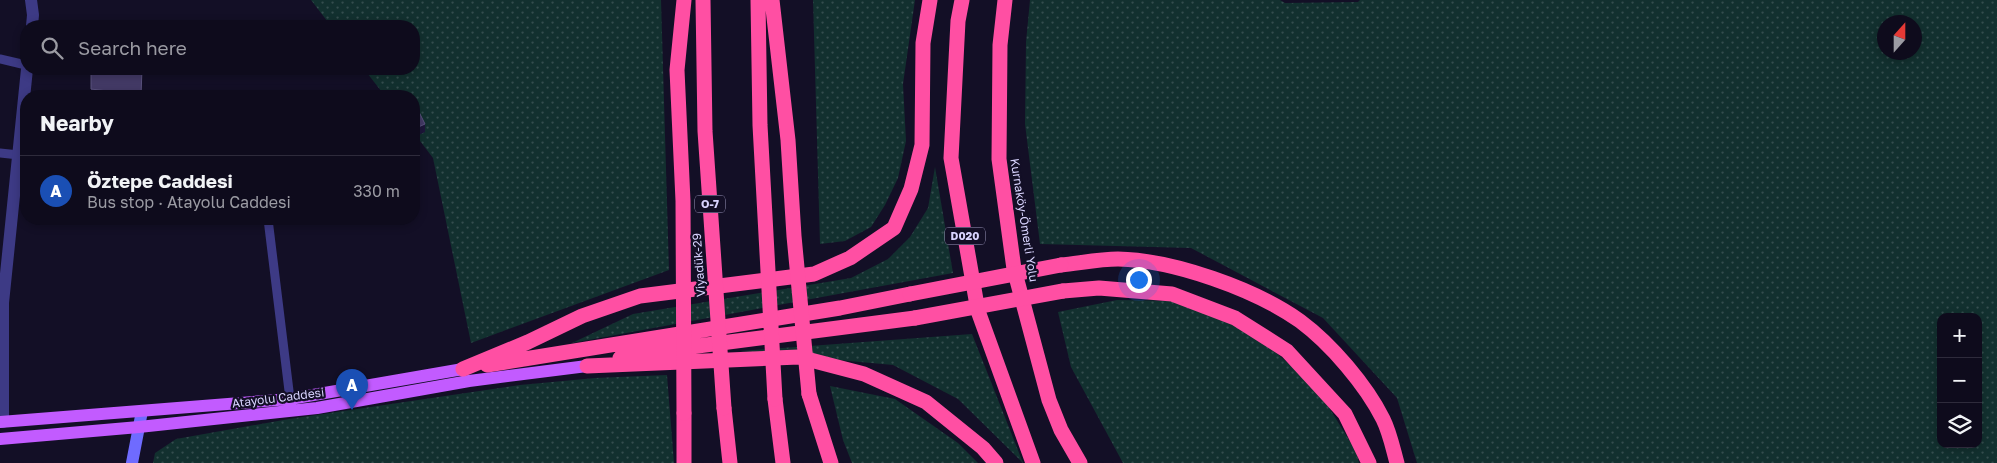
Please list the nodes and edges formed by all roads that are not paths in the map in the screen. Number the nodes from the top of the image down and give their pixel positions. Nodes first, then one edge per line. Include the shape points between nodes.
1 (31, 0) edge
2 (684, 0) edge
3 (704, 0) edge
4 (758, 0) edge
5 (772, 0) edge
6 (930, 0) edge
7 (962, 0) edge
8 (1005, 0) edge
9 (33, 20) edge
10 (0, 59) edge
11 (20, 64) edge
12 (26, 75) edge
13 (25, 90) edge
14 (20, 144) edge
15 (0, 153) edge
16 (19, 155) junction
17 (269, 225) edge
18 (587, 366) junction
19 (463, 369) junction
20 (290, 399) junction
21 (142, 411) junction
22 (1, 422) edge
23 (140, 427) junction
24 (1061, 430) junction
25 (0, 439) edge
26 (132, 463) edge
27 (684, 463) edge
28 (730, 463) edge
29 (783, 463) edge
30 (831, 463) edge
31 (996, 463) edge
32 (1033, 463) edge
33 (1080, 463) edge
34 (1084, 463) edge
35 (1369, 463) edge
36 (1397, 463) edge

1 - 9 street
2 - 27 highway, bridge via 677,70 683,201
3 - 28 highway, Viyadük-29 / O-7, bridge via 705,131
4 - 29 highway, bridge via 760,125 775,399
5 - 30 highway, bridge via 788,140 809,394
6 - 19 highway via 923,43 922,145 911,188 894,228 850,258 814,274 640,296 582,316
7 - 32 highway, D020 via 958,21 951,158 978,312
8 - 24 highway, Kurnaköy-Ömerli Yolu via 1000,45 999,159 1014,269 1049,400
10 - 11 lane
12 - 13 street
14 - 16 street
15 - 16 lane
16 - 22 street via 4,303
17 - 20 lane
18 - 23 main road, Atayolu Caddesi via 469,381 317,408
18 - 31 highway via 798,357 864,374 926,402 983,448
18 - 35 highway, bridge via 652,352 915,318 1063,291 1099,288 1172,294 1236,318 1287,351 1345,414
19 - 20 main road, Atayolu Caddesi
19 - 36 highway, bridge via 840,308 1061,265 1118,259 1167,265 1226,284 1260,298 1300,321 1336,354 1362,386 1383,420
20 - 21 main road, Atayolu Caddesi
21 - 22 main road, Atayolu Caddesi
21 - 23 street
23 - 25 main road, Atayolu Caddesi
23 - 26 street
24 - 33 highway, Kurnaköy-Ömerli Yolu
24 - 34 highway

